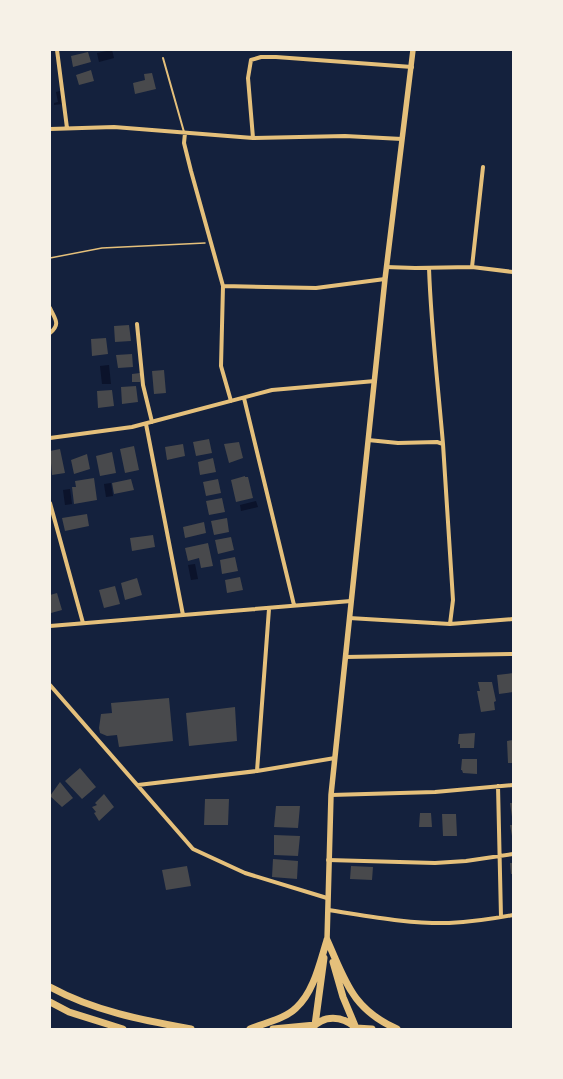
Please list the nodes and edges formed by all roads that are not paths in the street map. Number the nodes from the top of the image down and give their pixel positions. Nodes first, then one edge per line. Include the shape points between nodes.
1 (57, 50) edge
2 (413, 50) edge
3 (163, 58) dead end
4 (412, 67) junction
5 (67, 128) junction
6 (50, 130) edge
7 (185, 133) junction
8 (253, 138) junction
9 (402, 139) junction
10 (483, 167) dead end
11 (386, 266) junction
12 (472, 267) junction
13 (429, 268) junction
14 (513, 272) edge
15 (385, 279) junction
16 (223, 286) junction
17 (50, 308) edge
18 (137, 324) dead end
19 (50, 333) edge
20 (375, 381) junction
21 (244, 398) junction
22 (231, 402) junction
23 (152, 422) junction
24 (146, 424) junction
25 (50, 438) edge
26 (368, 440) junction
27 (443, 444) junction
28 (50, 503) edge
29 (351, 601) junction
30 (294, 605) junction
31 (269, 609) junction
32 (183, 615) junction
33 (349, 618) junction
34 (513, 619) edge
35 (83, 623) junction
36 (450, 624) junction
37 (50, 626) edge
38 (513, 654) edge
39 (345, 657) junction
40 (50, 685) edge
41 (335, 758) junction
42 (257, 771) junction
43 (138, 785) junction
44 (513, 785) edge
45 (498, 786) junction
46 (331, 795) junction
47 (513, 854) edge
48 (499, 856) junction
49 (328, 860) junction
50 (327, 898) junction
51 (328, 910) junction
52 (513, 915) edge
53 (501, 917) junction
54 (327, 940) junction
55 (50, 986) edge
56 (50, 1002) edge
57 (313, 1027) edge
58 (123, 1029) edge
59 (191, 1029) edge
60 (250, 1029) edge
61 (273, 1029) edge
62 (356, 1029) edge
63 (372, 1029) edge
64 (397, 1029) edge

1 - 5 street
2 - 4 main road
3 - 7 lane
4 - 8 street via 276,57 251,60 248,78
4 - 9 main road
5 - 6 street
5 - 7 street via 114,127
7 - 8 street
7 - 16 street via 184,143
8 - 9 street via 345,136
9 - 11 main road
10 - 12 street
11 - 13 street
11 - 15 main road
12 - 13 street
12 - 14 street
13 - 27 street
15 - 16 street via 316,288
15 - 20 main road
16 - 22 street via 221,366
17 - 19 street via 57,323 56,328
18 - 23 street via 143,385
20 - 21 street via 272,390
20 - 26 main road
21 - 22 street
21 - 30 street
22 - 23 street
23 - 24 street
24 - 25 street
24 - 32 street
26 - 27 street
26 - 29 main road
27 - 36 street via 453,600
28 - 35 street
29 - 30 street
29 - 33 main road
30 - 31 street
31 - 32 street
31 - 42 street
32 - 35 street
33 - 36 street
33 - 39 main road
34 - 36 street
35 - 37 street
38 - 39 street
39 - 41 main road
40 - 43 street
41 - 42 street
41 - 46 main road
42 - 43 street
43 - 50 street via 193,849 245,873
44 - 45 street
45 - 46 street via 435,792
45 - 48 street
46 - 49 main road
47 - 48 street
48 - 49 street via 429,863
48 - 53 street
49 - 50 main road
50 - 51 main road
51 - 53 street via 423,922 449,923
51 - 54 main road
52 - 53 street
54 - 57 highway
54 - 60 highway via 309,989 296,1009
54 - 62 highway via 343,997
54 - 64 highway via 358,1003 381,1022
55 - 59 highway via 73,999 115,1013
56 - 58 highway via 69,1012
57 - 61 highway
57 - 62 highway via 327,1019 340,1019
62 - 63 highway

